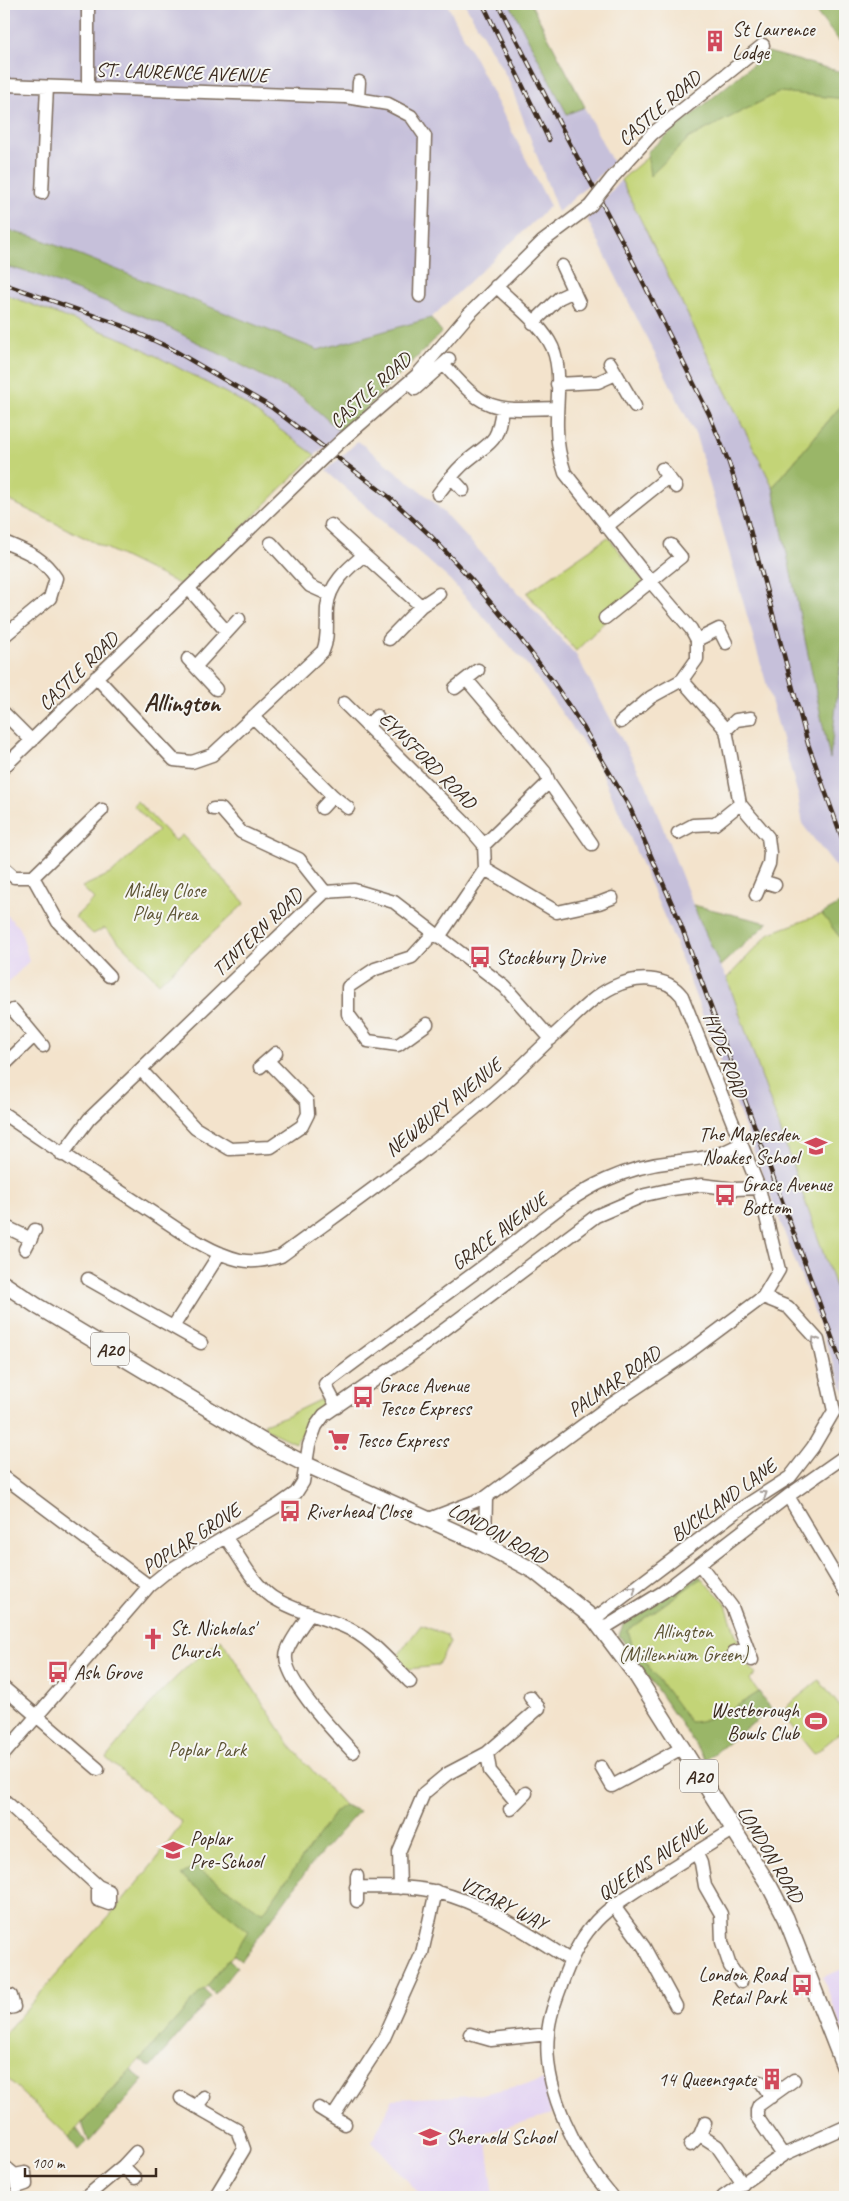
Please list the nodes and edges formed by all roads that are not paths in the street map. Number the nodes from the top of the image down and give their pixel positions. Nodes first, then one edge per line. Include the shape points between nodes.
1 (88, 4) edge
2 (763, 44) dead end
3 (359, 82) dead end
4 (4, 85) edge
5 (47, 87) junction
6 (88, 87) junction
7 (358, 99) junction
8 (42, 193) dead end
9 (562, 266) dead end
10 (496, 286) junction
11 (574, 291) junction
12 (420, 296) dead end
13 (579, 303) dead end
14 (533, 323) junction
15 (610, 363) dead end
16 (616, 374) junction
17 (557, 384) junction
18 (415, 389) dead end
19 (635, 406) dead end
20 (557, 408) junction
21 (502, 409) junction
22 (451, 477) junction
23 (669, 478) dead end
24 (463, 490) dead end
25 (438, 494) dead end
26 (331, 526) dead end
27 (606, 527) junction
28 (4, 542) edge
29 (271, 543) dead end
30 (671, 545) dead end
31 (364, 554) junction
32 (650, 581) junction
33 (189, 589) junction
34 (439, 594) dead end
35 (330, 595) junction
36 (421, 606) junction
37 (605, 618) dead end
38 (239, 619) dead end
39 (226, 631) junction
40 (4, 636) edge
41 (389, 639) dead end
42 (697, 640) junction
43 (726, 643) dead end
44 (478, 670) dead end
45 (96, 677) junction
46 (467, 680) junction
47 (682, 680) junction
48 (455, 688) dead end
49 (216, 689) dead end
50 (344, 703) dead end
51 (4, 713) edge
52 (377, 716) dead end
53 (253, 717) junction
54 (751, 719) dead end
55 (620, 723) dead end
56 (367, 726) junction
57 (726, 730) junction
58 (32, 741) junction
59 (4, 767) edge
60 (549, 782) junction
61 (333, 796) junction
62 (740, 804) junction
63 (322, 808) dead end
64 (348, 808) dead end
65 (213, 809) dead end
66 (102, 810) dead end
67 (678, 833) dead end
68 (592, 844) dead end
69 (484, 845) junction
70 (4, 868) edge
71 (486, 869) junction
72 (33, 877) junction
73 (762, 881) junction
74 (775, 885) dead end
75 (324, 892) junction
76 (756, 895) dead end
77 (612, 898) dead end
78 (437, 935) junction
79 (110, 976) dead end
80 (682, 996) joint
81 (13, 1010) dead end
82 (427, 1024) dead end
83 (550, 1039) junction
84 (268, 1060) dead end
85 (4, 1066) edge
86 (141, 1070) junction
87 (4, 1114) edge
88 (740, 1144) junction
89 (62, 1154) junction
90 (759, 1188) junction
91 (4, 1226) edge
92 (30, 1239) dead end
93 (220, 1253) junction
94 (88, 1279) dead end
95 (4, 1284) edge
96 (763, 1297) junction
97 (173, 1327) junction
98 (202, 1343) dead end
99 (337, 1406) junction
100 (845, 1456) edge
101 (305, 1464) junction
102 (4, 1477) edge
103 (788, 1496) junction
104 (486, 1497) junction
105 (429, 1519) junction
106 (225, 1537) junction
107 (485, 1545) junction
108 (700, 1565) junction
109 (149, 1586) junction
110 (845, 1592) edge
111 (309, 1615) junction
112 (598, 1625) junction
113 (734, 1652) dead end
114 (410, 1682) dead end
115 (4, 1688) edge
116 (530, 1697) dead end
117 (36, 1716) junction
118 (682, 1748) junction
119 (354, 1752) dead end
120 (487, 1753) junction
121 (4, 1754) edge
122 (601, 1767) dead end
123 (98, 1769) dead end
124 (526, 1793) dead end
125 (4, 1800) edge
126 (733, 1830) junction
127 (696, 1852) junction
128 (98, 1886) dead end
129 (400, 1888) junction
130 (436, 1891) junction
131 (357, 1901) dead end
132 (613, 1905) junction
133 (570, 1960) junction
134 (741, 1982) dead end
135 (4, 1996) edge
136 (676, 2006) dead end
137 (4, 2008) edge
138 (470, 2034) dead end
139 (548, 2034) junction
140 (845, 2069) edge
141 (794, 2080) dead end
142 (761, 2082) dead end
143 (204, 2097) dead end
144 (771, 2097) junction
145 (181, 2098) dead end
146 (196, 2107) junction
147 (319, 2108) dead end
148 (334, 2115) junction
149 (706, 2122) dead end
150 (345, 2124) dead end
151 (845, 2127) edge
152 (700, 2135) junction
153 (690, 2145) dead end
154 (136, 2152) dead end
155 (783, 2154) junction
156 (4, 2166) edge
157 (123, 2166) junction
158 (15, 2175) dead end
159 (135, 2178) dead end
160 (743, 2184) junction
161 (86, 2197) edge
162 (215, 2197) edge
163 (612, 2197) edge
164 (723, 2197) edge

1 - 6 street
2 - 10 street, CASTLE ROAD, bridge via 652,134 590,206 542,242
3 - 7 street
4 - 5 street, ST. LAURENCE AVENUE
5 - 6 street, ST. LAURENCE AVENUE
5 - 8 street
6 - 7 street, ST. LAURENCE AVENUE
7 - 12 street, ST. LAURENCE AVENUE via 388,104 411,116 424,136
9 - 11 street
10 - 14 street
10 - 33 street, CASTLE ROAD, bridge via 417,375 326,455
11 - 13 street
11 - 14 street via 559,298
14 - 17 street via 549,340 554,352
15 - 16 street
16 - 17 street via 598,382
16 - 19 street
17 - 20 street
18 - 21 street via 447,362 477,398
20 - 21 street
20 - 27 street via 559,453 565,472
21 - 22 street via 496,436 487,448 466,461
22 - 24 street
22 - 25 street
23 - 27 street
26 - 31 street
27 - 32 street
28 - 40 street via 36,555 49,566 56,578 50,598
29 - 35 street via 310,586
30 - 32 street via 681,557
31 - 35 street via 343,572
31 - 36 street
32 - 37 street
32 - 42 street
33 - 39 street
33 - 45 street, CASTLE ROAD
34 - 36 street
35 - 53 street via 327,642 323,651 294,673
36 - 41 street
38 - 39 street
39 - 49 street via 192,663
42 - 43 street via 719,628
42 - 47 street via 697,659
44 - 46 street
45 - 53 street via 174,760 192,762 212,755
45 - 58 street, CASTLE ROAD
46 - 48 street
46 - 60 street via 545,772
47 - 55 street via 650,697
47 - 57 street
50 - 56 street, EYNSFORD ROAD
51 - 58 street
52 - 56 street
53 - 61 street
54 - 57 street via 736,720
56 - 69 street, EYNSFORD ROAD
57 - 62 street
58 - 59 street, CASTLE ROAD
60 - 68 street
60 - 69 street
61 - 63 street
61 - 64 street
62 - 67 street via 715,824 693,825
62 - 73 street via 768,837 769,864
65 - 75 street via 221,809 241,832 299,859
66 - 72 street
69 - 71 street
70 - 72 street via 14,877
71 - 77 street via 557,912 598,898
71 - 78 street
72 - 79 street via 58,922
73 - 74 street
73 - 76 street
75 - 78 street, TINTERN ROAD via 354,890 394,902
75 - 86 street, TINTERN ROAD
78 - 82 street via 412,957 375,969 348,987 348,1014 368,1041 398,1044
78 - 83 street, TINTERN ROAD via 505,987
80 - 83 street, NEWBURY AVENUE via 666,982 652,979 627,982 600,994
80 - 88 street, HYDE ROAD
81 - 85 street via 39,1041
83 - 93 street, NEWBURY AVENUE via 442,1135 281,1256 250,1261
84 - 86 street via 307,1101 308,1114 302,1126 271,1147 230,1149 202,1133
86 - 89 street, TINTERN ROAD via 89,1119
87 - 89 street, NEWBURY AVENUE
88 - 90 street, HYDE ROAD
88 - 99 street, GRACE AVENUE via 706,1159 640,1168 606,1179 580,1194 325,1384
89 - 93 street, NEWBURY AVENUE
90 - 96 street, HYDE ROAD via 780,1270
90 - 99 street via 702,1185 672,1189 645,1195 596,1216
91 - 92 street
93 - 97 street
94 - 97 street
95 - 101 main road, LONDON ROAD / A20
96 - 104 street, PALMAR ROAD
112 -> 96 street, BUCKLAND LANE via 734,1513 790,1478 834,1412 818,1340 788,1307
97 - 98 street
99 - 101 street via 316,1426
100 - 103 street, BUCKLAND LANE
101 - 105 main road, LONDON ROAD / A20
101 - 106 street, POPLAR GROVE via 303,1482 296,1493
102 - 109 street
103 - 108 street, BUCKLAND LANE
103 - 110 street
104 - 105 street, PALMAR ROAD
104 - 107 street
105 - 107 main road, LONDON ROAD / A20
106 - 109 street, POPLAR GROVE
106 - 111 street via 250,1575 272,1596
107 - 112 main road, LONDON ROAD / A20 via 534,1571
108 - 112 street, BUCKLAND LANE via 663,1592
108 - 113 street via 732,1607 749,1654
109 - 117 street, POPLAR GROVE
111 - 114 street via 344,1626 372,1644
111 - 119 street via 286,1652 285,1662 323,1720
112 - 118 main road, LONDON ROAD / A20 via 636,1675
115 - 117 street
116 - 120 street via 539,1708
117 - 121 street, POPLAR GROVE
117 - 123 street
118 - 122 street via 612,1786
118 - 126 main road, LONDON ROAD / A20
120 - 124 street via 490,1772 513,1806
120 - 129 street via 447,1774 424,1793 399,1852
125 - 128 street
126 - 127 street, QUEENS AVENUE
126 - 140 main road, LONDON ROAD / A20 via 786,1918
127 - 132 street, QUEENS AVENUE
127 - 134 street via 705,1886 722,1914 722,1942 730,1966
129 - 130 street, VICARY WAY
129 - 131 street, VICARY WAY via 356,1882
130 - 133 street, VICARY WAY via 471,1903 511,1923
130 - 148 street via 422,1953 383,2040
132 - 133 street, QUEENS AVENUE via 592,1926
132 - 136 street via 644,1947 664,1995
133 - 139 street, QUEENS AVENUE
135 - 137 street via 11,1996 14,2007
138 - 139 street via 491,2040
139 - 163 street, QUEENS AVENUE via 549,2066 565,2122 586,2165
141 - 144 street
142 - 144 street
143 - 146 street
144 - 155 street via 759,2105 757,2117
145 - 146 street
146 - 162 street via 237,2130 244,2149
147 - 148 street
148 - 150 street
149 - 152 street
151 - 155 street
152 - 153 street
152 - 160 street via 716,2146
154 - 157 street
155 - 160 street
156 - 158 street
157 - 159 street
157 - 161 street
160 - 164 street

